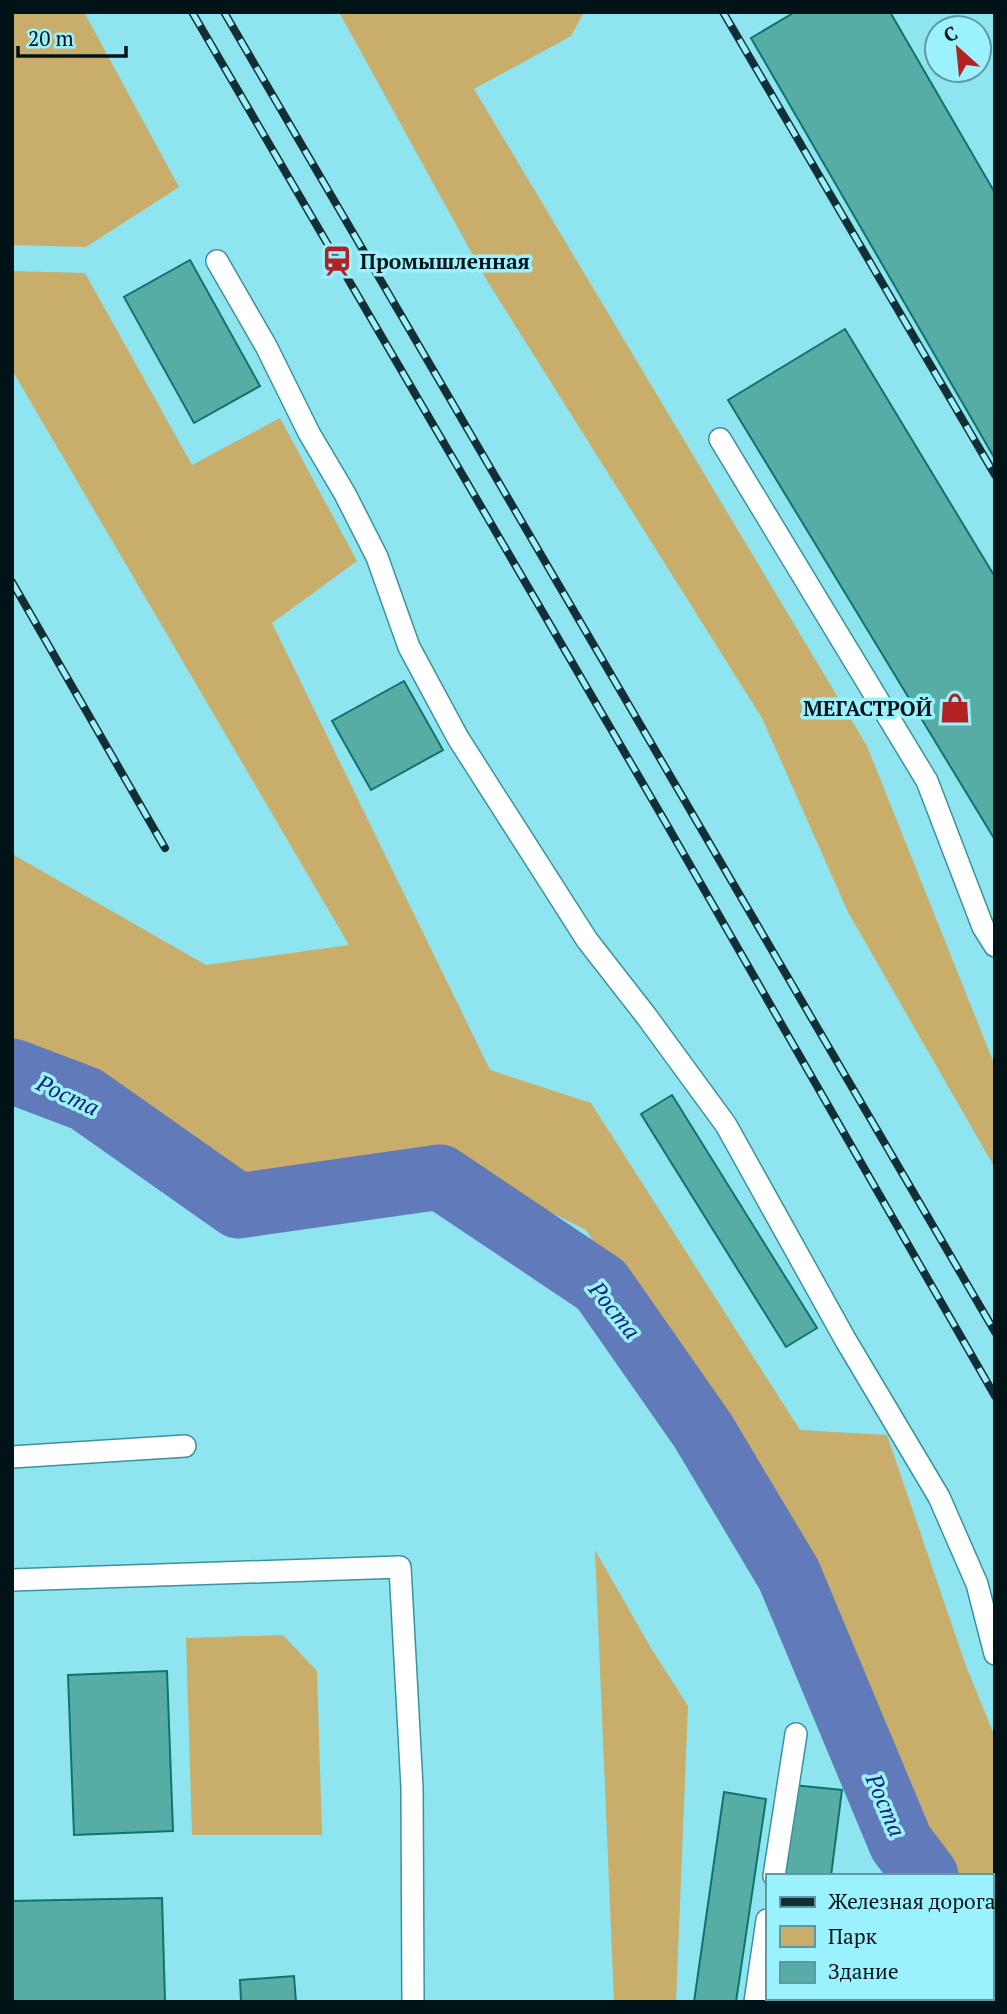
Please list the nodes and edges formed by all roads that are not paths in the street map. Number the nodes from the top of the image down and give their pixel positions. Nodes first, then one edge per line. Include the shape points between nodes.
1 (218, 261) dead end
2 (720, 439) dead end
3 (995, 946) edge
4 (186, 1446) dead end
5 (12, 1457) edge
6 (12, 1580) edge
7 (995, 1654) edge
8 (796, 1734) dead end
9 (774, 1874) edge
10 (766, 1927) edge
11 (413, 2002) edge
12 (755, 2002) edge

1 - 7 lane via 377,557 409,647 458,738 587,940 726,1125 939,1497 977,1584
2 - 3 lane via 927,781 983,927
4 - 5 lane
6 - 11 lane via 400,1567 412,1787
8 - 9 lane
10 - 12 lane

